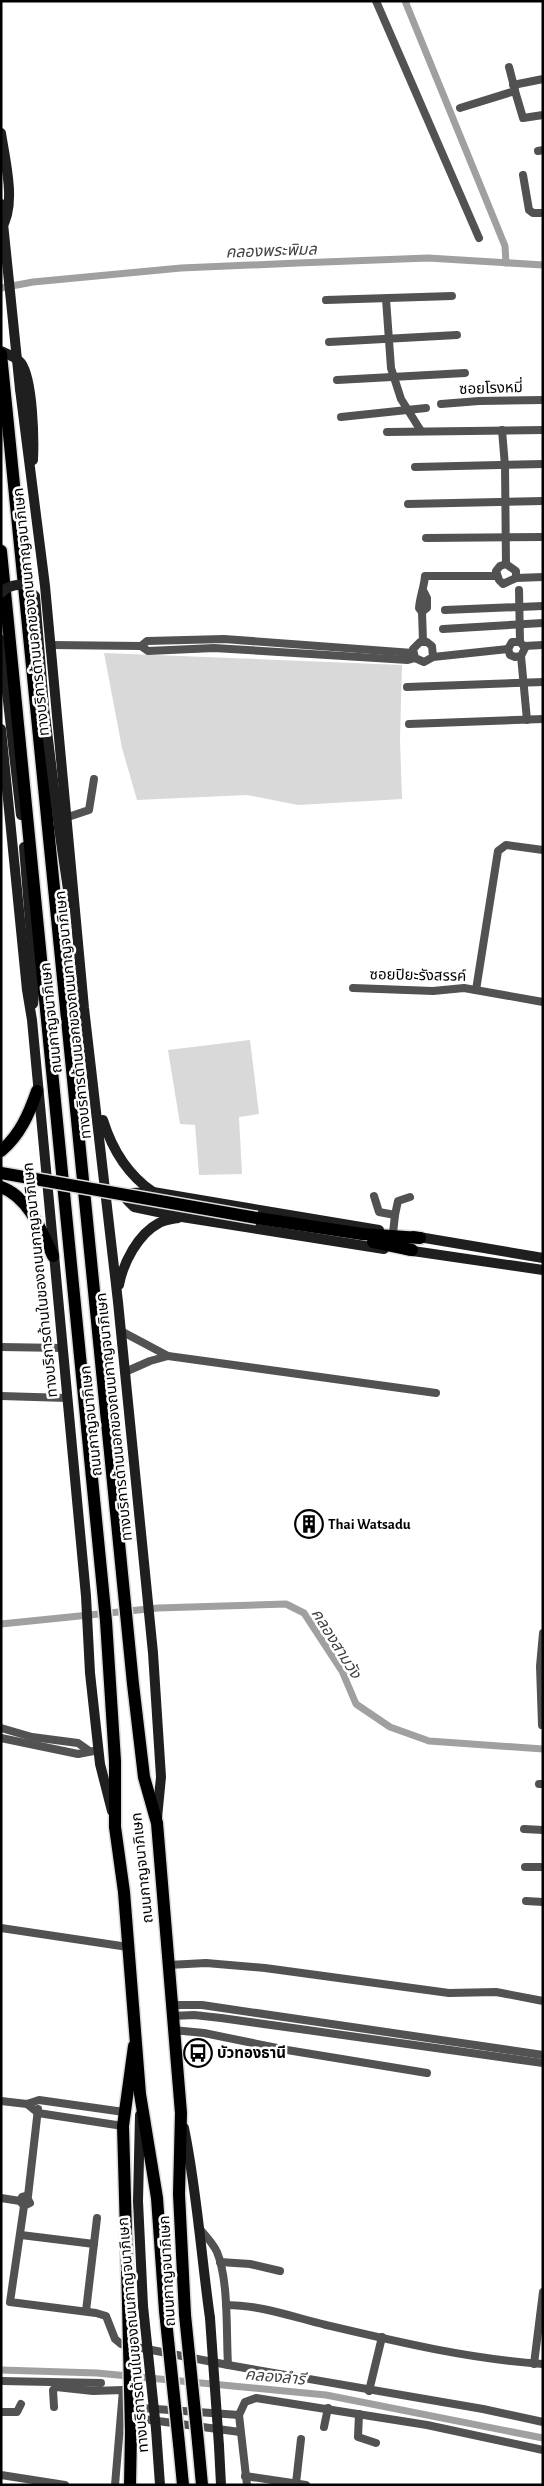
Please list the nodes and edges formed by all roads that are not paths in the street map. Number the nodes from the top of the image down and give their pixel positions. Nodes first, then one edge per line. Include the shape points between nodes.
1 (376, 1) edge
2 (509, 67) dead end
3 (543, 79) edge
4 (514, 88) junction
5 (460, 108) dead end
6 (543, 116) edge
7 (1, 133) edge
8 (523, 175) dead end
9 (1, 204) edge
10 (543, 213) edge
11 (1, 229) edge
12 (479, 238) dead end
13 (452, 296) dead end
14 (386, 299) junction
15 (326, 300) dead end
16 (457, 335) dead end
17 (389, 340) junction
18 (329, 342) dead end
19 (1, 353) edge
20 (465, 373) dead end
21 (394, 378) junction
22 (337, 380) dead end
23 (543, 400) edge
24 (441, 404) dead end
25 (426, 408) dead end
26 (408, 409) junction
27 (341, 417) dead end
28 (502, 430) junction
29 (543, 430) edge
30 (422, 431) junction
31 (387, 432) dead end
32 (543, 464) edge
33 (505, 466) junction
34 (415, 467) dead end
35 (33, 482) junction
36 (543, 501) edge
37 (506, 502) junction
38 (408, 504) dead end
39 (543, 537) edge
40 (426, 538) dead end
41 (506, 538) junction
42 (1, 551) edge
43 (506, 564) junction
44 (496, 576) junction
45 (543, 577) edge
46 (516, 578) junction
47 (520, 590) dead end
48 (1, 592) edge
49 (543, 606) edge
50 (520, 607) junction
51 (445, 610) dead end
52 (543, 623) edge
53 (520, 624) junction
54 (443, 629) dead end
55 (209, 639) junction
56 (1, 640) edge
57 (423, 641) junction
58 (522, 644) junction
59 (317, 645) junction
60 (543, 645) edge
61 (51, 646) junction
62 (141, 646) junction
63 (210, 648) junction
64 (508, 649) junction
65 (316, 655) junction
66 (414, 655) junction
67 (521, 656) junction
68 (433, 657) junction
69 (543, 682) edge
70 (524, 684) junction
71 (407, 687) dead end
72 (543, 719) edge
73 (527, 720) junction
74 (408, 724) dead end
75 (1, 729) edge
76 (4, 779) edge
77 (94, 779) dead end
78 (68, 817) junction
79 (543, 850) edge
80 (79, 947) junction
81 (352, 988) dead end
82 (476, 990) junction
83 (543, 1002) edge
84 (32, 1020) junction
85 (37, 1091) junction
86 (96, 1097) junction
87 (1, 1152) edge
88 (1, 1168) edge
89 (1, 1173) edge
90 (2, 1184) edge
91 (153, 1192) junction
92 (374, 1196) dead end
93 (410, 1197) dead end
94 (395, 1215) junction
95 (182, 1217) junction
96 (256, 1220) junction
97 (393, 1233) junction
98 (420, 1238) junction
99 (412, 1250) junction
100 (53, 1256) junction
101 (543, 1258) edge
102 (543, 1270) edge
103 (117, 1294) junction
104 (121, 1331) junction
105 (1, 1347) edge
106 (63, 1348) junction
107 (168, 1356) junction
108 (125, 1372) junction
109 (436, 1393) dead end
110 (1, 1396) edge
111 (67, 1398) junction
112 (543, 1633) edge
113 (542, 1725) edge
114 (1, 1728) edge
115 (1, 1738) edge
116 (58, 1741) junction
117 (56, 1750) junction
118 (94, 1750) junction
119 (157, 1823) junction
120 (115, 1827) junction
121 (524, 1829) dead end
122 (543, 1830) edge
123 (526, 1866) dead end
124 (543, 1867) edge
125 (526, 1901) dead end
126 (543, 1902) edge
127 (1, 1928) edge
128 (128, 1947) junction
129 (168, 1964) junction
130 (543, 2001) edge
131 (172, 2011) junction
132 (173, 2030) junction
133 (135, 2040) junction
134 (543, 2055) edge
135 (543, 2063) edge
136 (427, 2073) dead end
137 (140, 2094) junction
138 (1, 2100) edge
139 (39, 2100) junction
140 (27, 2104) junction
141 (75, 2105) junction
142 (124, 2112) junction
143 (38, 2113) junction
144 (181, 2113) junction
145 (74, 2118) junction
146 (123, 2126) junction
147 (1, 2198) edge
148 (22, 2203) junction
149 (98, 2218) dead end
150 (197, 2226) junction
151 (21, 2235) junction
152 (94, 2244) junction
153 (220, 2262) junction
154 (280, 2271) dead end
155 (543, 2292) edge
156 (226, 2305) junction
157 (86, 2311) junction
158 (382, 2337) junction
159 (538, 2364) edge
160 (235, 2366) junction
161 (1, 2381) edge
162 (100, 2383) dead end
163 (369, 2391) junction
164 (21, 2404) dead end
165 (122, 2407) junction
166 (54, 2408) dead end
167 (328, 2408) junction
168 (1, 2412) edge
169 (359, 2414) junction
170 (239, 2415) junction
171 (121, 2416) junction
172 (543, 2422) edge
173 (324, 2427) dead end
174 (240, 2432) junction
175 (301, 2439) dead end
176 (376, 2443) dead end
177 (543, 2450) edge
178 (1, 2475) edge
179 (246, 2476) junction
180 (296, 2483) junction
181 (65, 2485) edge
182 (115, 2485) edge
183 (130, 2485) edge
184 (160, 2485) edge
185 (183, 2485) edge
186 (202, 2485) edge
187 (221, 2485) edge
188 (246, 2485) edge
189 (306, 2485) edge

1 - 12 street
2 - 4 street
3 - 4 street
4 - 5 street
4 - 6 street via 523,118
7 - 11 main road via 9,202 8,219
8 - 10 street via 529,210
9 - 35 main road, ทางบริการด้านนอกของถนนกาญจนาภิเษก, bridge
13 - 14 street
14 - 15 street
14 - 17 street
16 - 17 street
17 - 18 street
17 - 21 street
19 - 35 main road via 21,363 28,379 34,444
19 - 119 main road, ถนนกาญจนาภิเษก via 124,1592 144,1777
20 - 21 street
21 - 22 street
21 - 26 street
23 - 24 street, ซอยโรงหมี่
25 - 26 street
26 - 27 street
26 - 30 street
28 - 29 street
28 - 30 street
28 - 33 street
30 - 31 street
32 - 33 street
33 - 34 street
33 - 37 street
35 - 61 main road, ทางบริการด้านนอกของถนนกาญจนาภิเษก
36 - 37 street
37 - 38 street
37 - 41 street
39 - 41 street
40 - 41 street
41 - 43 street
42 - 120 main road, ถนนกาญจนาภิเษก via 106,1621 115,1761
43 - 44 street via 500,566
43 - 46 street via 516,571
44 - 46 street via 503,584
44 - 57 street via 425,576 419,608
45 - 46 street
47 - 50 street
48 - 80 main road, bridge via 10,586 25,585 35,596 59,828
49 - 50 street
50 - 51 street
50 - 53 street
52 - 53 street
53 - 54 street
53 - 58 street
55 - 59 street
55 - 62 street via 147,641
55 - 63 street
56 - 84 main road via 23,834 35,984
57 - 66 street via 415,646
57 - 68 street via 432,646
58 - 60 street
58 - 64 street via 512,642
58 - 67 street via 524,651
59 - 65 street
59 - 66 street
61 - 62 street
61 - 78 main road, ทางบริการด้านนอกของถนนกาญจนาภิเษก
62 - 63 street via 148,651
63 - 65 street
64 - 67 street via 513,656
64 - 68 street
65 - 66 street via 408,660
66 - 68 street via 424,662
67 - 70 street
69 - 70 street
70 - 71 street
70 - 73 street
72 - 73 street
73 - 74 street
75 - 76 main road, ทางบริการด้านในของถนนกาญจนาภิเษก
76 - 84 main road, ทางบริการด้านในของถนนกาญจนาภิเษก
77 - 78 street via 89,810
78 - 80 main road, ทางบริการด้านนอกของถนนกาญจนาภิเษก
79 - 82 street via 506,845 498,851
80 - 86 main road, ทางบริการด้านนอกของถนนกาญจนาภิเษก
81 - 82 street, ซอยปิยะรังสรรค์ via 433,992 464,988
82 - 83 street, ซอยปิยะรังสรรค์
84 - 85 main road, ทางบริการด้านในของถนนกาญจนาภิเษก
85 - 87 main road via 27,1119
85 - 100 main road, ทางบริการด้านในของถนนกาญจนาภิเษก
86 - 91 main road via 120,1158 137,1180
86 - 103 main road, ทางบริการด้านนอกของถนนกาญจนาภิเษก
88 - 90 main road via 15,1177 14,1183
89 - 96 main road, bridge
90 - 96 main road
90 - 100 main road via 26,1206
91 - 95 main road via 131,1193 127,1200 134,1207
91 - 97 main road
92 - 94 street via 379,1212
93 - 94 street via 398,1201
94 - 97 street
95 - 99 main road via 368,1247
95 - 103 main road via 159,1222 138,1243 125,1263
96 - 98 main road
96 - 99 main road
97 - 98 main road
98 - 101 main road
99 - 102 main road
100 - 106 main road, ทางบริการด้านในของถนนกาญจนาภิเษก
103 - 104 main road, ทางบริการด้านนอกของถนนกาญจนาภิเษก
104 - 107 street
104 - 108 main road, ทางบริการด้านนอกของถนนกาญจนาภิเษก
105 - 106 street
106 - 111 main road, ทางบริการด้านในของถนนกาญจนาภิเษก
107 - 108 street
107 - 109 street
108 - 119 main road, ทางบริการด้านนอกของถนนกาญจนาภิเษก via 161,1777
110 - 111 street
111 - 118 main road, ทางบริการด้านในของถนนกาญจนาภิเษก via 86,1596
112 - 113 street via 540,1666
114 - 116 street via 32,1738
115 - 117 street
116 - 117 street
116 - 118 street via 78,1743
117 - 118 street via 78,1754
118 - 120 main road, ทางบริการด้านในของถนนกาญจนาภิเษก
119 - 129 main road, ถนนกาญจนาภิเษก
120 - 128 main road, ถนนกาญจนาภิเษก
121 - 122 street
123 - 124 street
125 - 126 street
127 - 128 street
128 - 133 main road, ถนนกาญจนาภิเษก
129 - 130 street via 206,1963 265,1968 449,1993 496,1992
129 - 131 main road, ถนนกาญจนาภิเษก
131 - 132 main road, ถนนกาญจนาภิเษก
131 - 134 street via 202,2005
131 - 135 street
132 - 136 street via 204,2032 287,2050
132 - 144 main road, ถนนกาญจนาภิเษก
133 - 137 main road, ถนนกาญจนาภิเษก
133 - 142 main road
137 - 184 main road, ทางบริการด้านในของถนนกาญจนาภิเษก, bridge via 138,2201 143,2306
137 - 185 main road, ถนนกาญจนาภิเษก, bridge via 157,2198
138 - 140 street
139 - 140 street
139 - 141 street
139 - 143 street
140 - 143 street
141 - 142 street
141 - 145 street
142 - 146 main road
143 - 145 street
143 - 148 street via 28,2196 22,2197
144 - 150 main road via 195,2188
144 - 186 main road, ถนนกาญจนาภิเษก, bridge via 179,2194 184,2316
145 - 146 street
146 - 183 main road, bridge via 132,2432
147 - 148 street
148 - 151 street
149 - 152 street
150 - 153 street via 213,2244
150 - 187 main road, bridge via 210,2318
151 - 152 street
151 - 157 street via 10,2302
152 - 157 street
153 - 154 street
153 - 156 street
155 - 159 street
156 - 158 street via 288,2314
156 - 160 street
157 - 160 street via 106,2316 114,2339 121,2344
158 - 159 street via 475,2358
158 - 163 street
160 - 163 street
161 - 162 street
163 - 172 street
164 - 168 street via 17,2412
165 - 166 street via 122,2389 93,2391 56,2387 53,2390
165 - 170 street
165 - 171 street
167 - 169 street
167 - 170 street via 256,2398 245,2402
167 - 173 street
169 - 176 street via 358,2437
169 - 177 street
170 - 174 street
171 - 174 street
171 - 182 street
174 - 179 street
175 - 180 street
178 - 181 street
179 - 180 street
179 - 188 street
180 - 189 street

